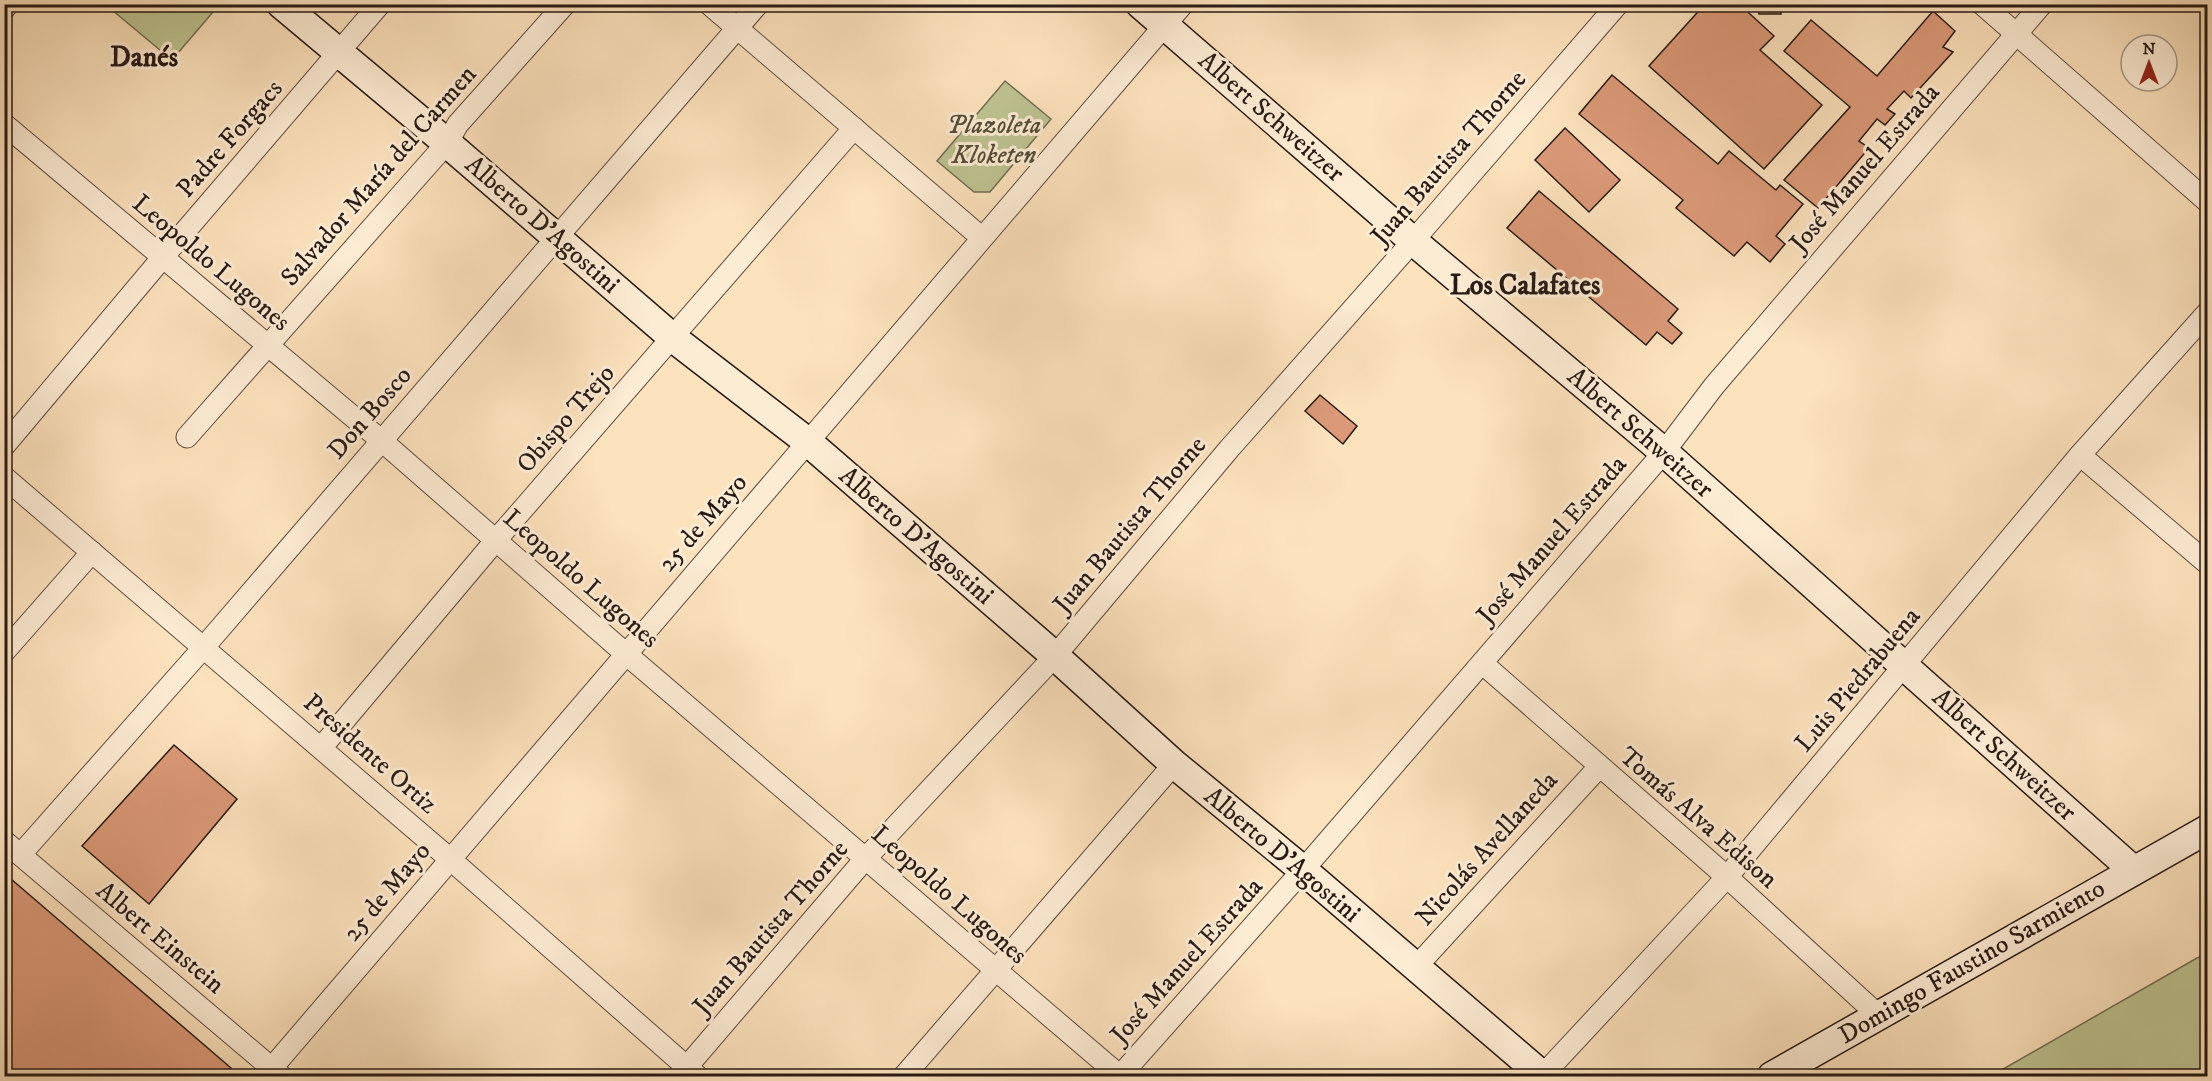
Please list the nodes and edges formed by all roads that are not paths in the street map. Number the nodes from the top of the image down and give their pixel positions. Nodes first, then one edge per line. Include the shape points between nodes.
1 (8, 4) edge
2 (281, 4) edge
3 (380, 4) edge
4 (565, 4) edge
5 (709, 4) edge
6 (758, 4) edge
7 (1140, 4) edge
8 (1618, 4) edge
9 (1982, 4) edge
10 (2042, 4) edge
11 (4, 9) edge
12 (1174, 15) edge
13 (736, 29) junction
14 (2016, 33) junction
15 (339, 54) junction
16 (4, 124) edge
17 (854, 128) junction
18 (447, 143) junction
19 (2208, 202) edge
20 (982, 238) junction
21 (556, 239) junction
22 (1413, 241) junction
23 (163, 257) junction
24 (2208, 312) edge
25 (673, 338) junction
26 (268, 346) junction
27 (187, 437) dead end
28 (382, 441) junction
29 (808, 442) junction
30 (4, 447) edge
31 (1664, 452) junction
32 (2080, 455) junction
33 (4, 477) edge
34 (496, 540) junction
35 (92, 552) junction
36 (2208, 564) edge
37 (204, 647) junction
38 (4, 652) edge
39 (626, 654) junction
40 (1055, 656) junction
41 (1482, 663) junction
42 (1905, 666) junction
43 (321, 748) junction
44 (1174, 764) junction
45 (1599, 767) junction
46 (2208, 814) edge
47 (2208, 829) edge
48 (13, 847) edge
49 (2174, 847) junction
50 (450, 859) junction
51 (866, 859) junction
52 (1303, 870) junction
53 (2133, 870) junction
54 (1727, 877) junction
55 (1415, 968) junction
56 (996, 971) junction
57 (1878, 1015) junction
58 (273, 1074) edge
59 (688, 1074) edge
60 (1542, 1076) edge
61 (904, 1077) edge
62 (1120, 1077) edge
63 (1772, 1077) edge

1 - 11 street
2 - 15 main road, Alberto D'Agostini
3 - 15 street, Padre Forgacs
4 - 18 street, Salvador María del Carmen via 458,124
5 - 13 street
6 - 13 street, Don Bosco
7 - 12 main road, Albert Schweitzer
8 - 22 street, Juan Bautista Thorne
9 - 14 street
10 - 14 street, José Manuel Estrada
12 - 20 street, 25 de Mayo
12 - 22 main road, Albert Schweitzer
13 - 17 street
13 - 21 street, Don Bosco
14 - 19 street
14 - 31 street, José Manuel Estrada via 1714,386
15 - 18 main road, Alberto D'Agostini
15 - 23 street, Padre Forgacs
16 - 23 street, Leopoldo Lugones
17 - 20 street
17 - 25 street, Obispo Trejo
18 - 21 main road, Alberto D'Agostini
18 - 26 street, Salvador María del Carmen
20 - 29 street, 25 de Mayo
21 - 25 main road, Alberto D'Agostini
21 - 28 street, Don Bosco
22 - 31 main road, Albert Schweitzer
22 - 40 street, Juan Bautista Thorne via 1229,449
23 - 26 street, Leopoldo Lugones
23 - 30 street, Padre Forgacs
24 - 32 street, Luis Piedrabuena
25 - 29 main road, Alberto D'Agostini
25 - 34 street, Obispo Trejo
26 - 27 street, Salvador María del Carmen
26 - 28 street, Leopoldo Lugones
28 - 34 street, Leopoldo Lugones
28 - 37 street, Don Bosco
29 - 39 street, 25 de Mayo
29 - 40 main road, Alberto D'Agostini
31 - 41 street, José Manuel Estrada
31 - 42 main road, Albert Schweitzer
32 - 36 street
32 - 42 street, Luis Piedrabuena
33 - 35 street, Presidente Ortiz
34 - 39 street, Leopoldo Lugones
34 - 43 street, Obispo Trejo
35 - 37 street, Presidente Ortiz
35 - 38 street
37 - 43 street, Presidente Ortiz
37 - 48 street, Don Bosco
39 - 50 street, 25 de Mayo
39 - 51 street, Leopoldo Lugones
40 - 44 main road, Alberto D'Agostini
40 - 51 street, Juan Bautista Thorne
41 - 45 street, Tomás Alva Edison
41 - 52 street, José Manuel Estrada
42 - 53 main road, Albert Schweitzer
42 - 54 street, Luis Piedrabuena
43 - 50 street, Presidente Ortiz
44 - 52 main road, Alberto D'Agostini
44 - 56 street
45 - 54 street, Tomás Alva Edison
45 - 55 street, Nicolás Avellaneda
46 - 49 main road
47 - 49 main road
48 - 58 street, Albert Einstein
49 - 53 main road, Domingo Faustino Sarmiento
50 - 58 street, 25 de Mayo
50 - 59 street, Presidente Ortiz
51 - 56 street, Leopoldo Lugones
51 - 59 street, Juan Bautista Thorne
52 - 55 main road, Alberto D'Agostini
52 - 62 street, José Manuel Estrada
53 - 57 main road, Domingo Faustino Sarmiento
54 - 57 street, Tomás Alva Edison
54 - 60 street, Luis Piedrabuena
55 - 60 main road, Alberto D'Agostini
56 - 61 street
56 - 62 street, Leopoldo Lugones
57 - 63 main road, Domingo Faustino Sarmiento

